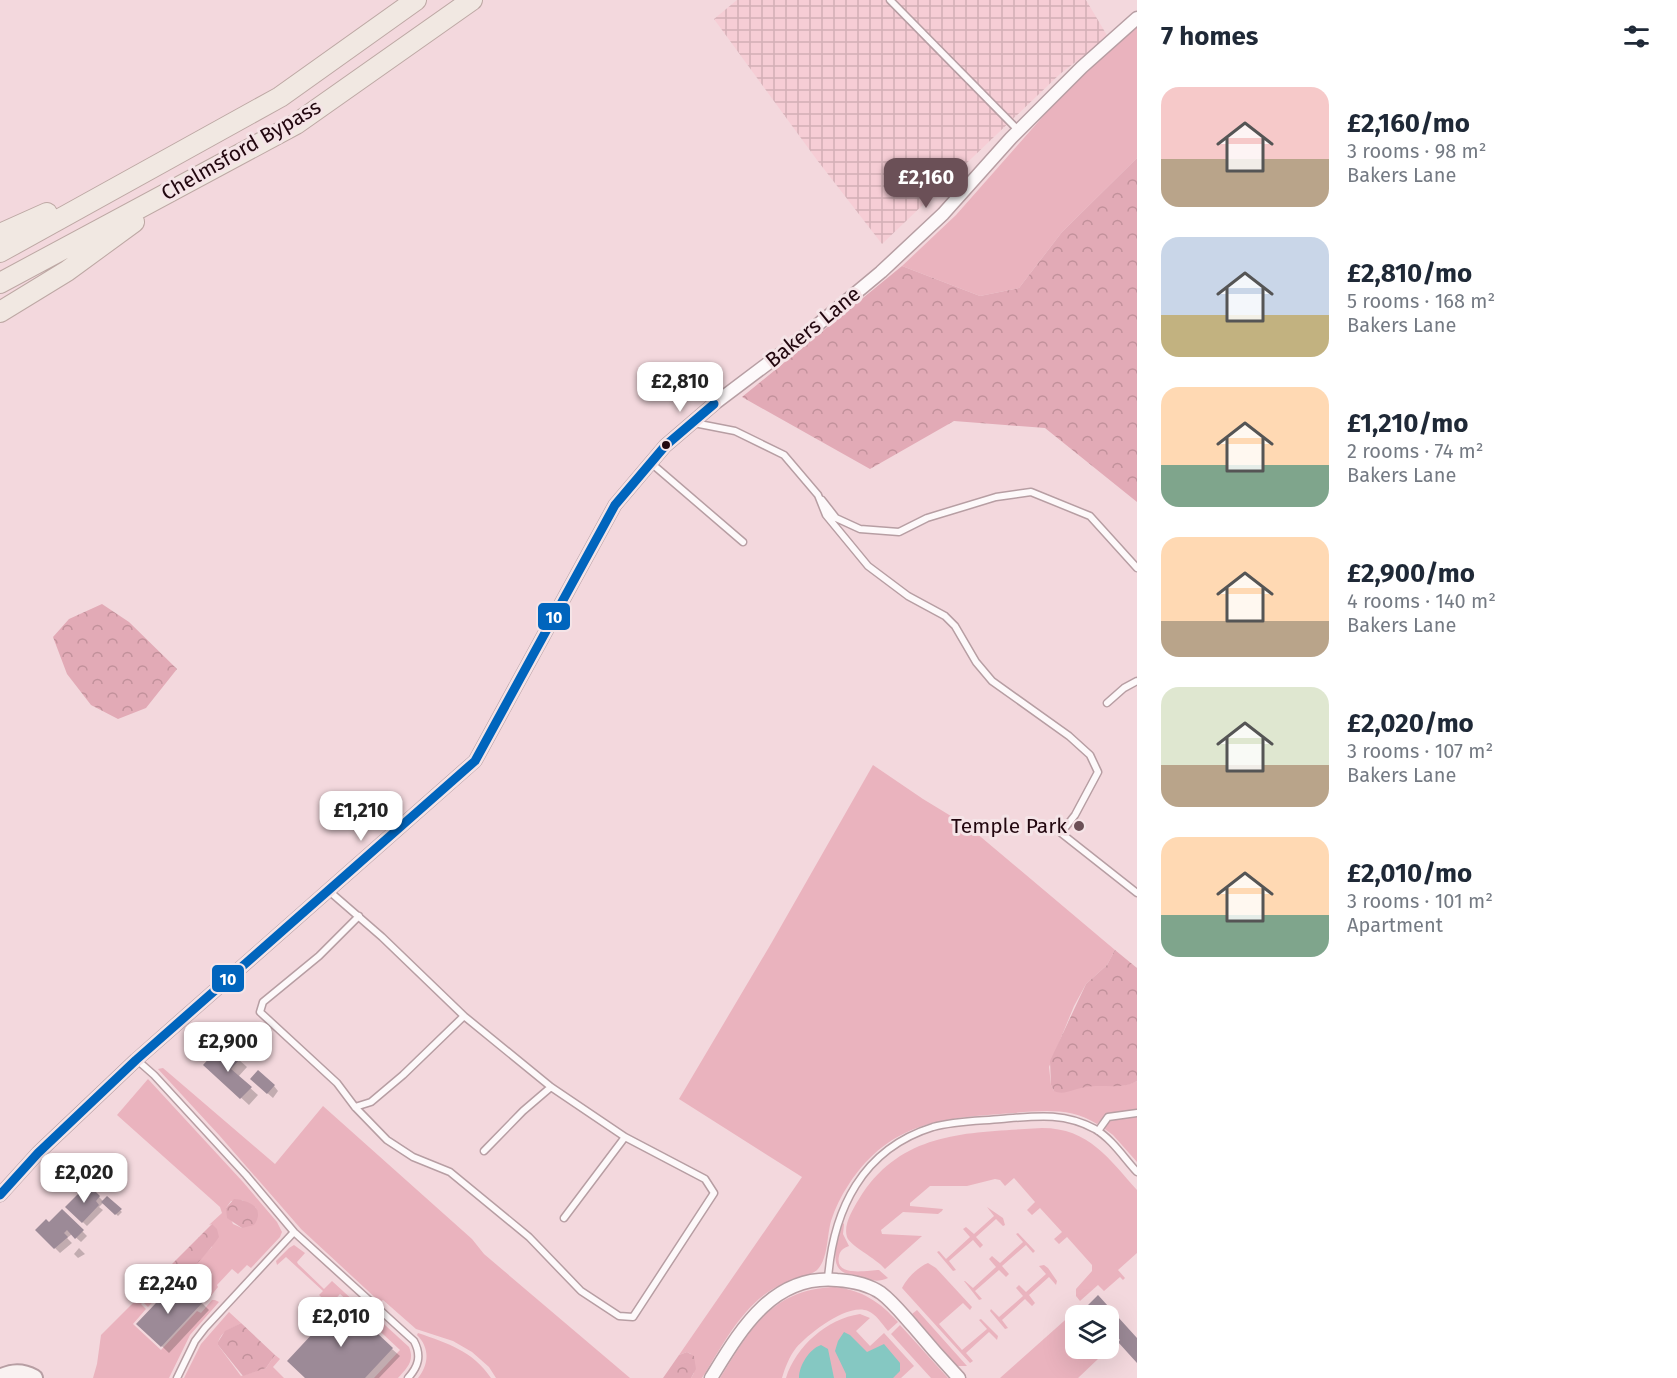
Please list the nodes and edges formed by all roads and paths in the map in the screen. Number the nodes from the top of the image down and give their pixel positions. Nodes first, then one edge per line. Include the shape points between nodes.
1 (416, 0) edge
2 (472, 0) edge
3 (890, 0) edge
4 (1137, 18) edge
5 (1019, 130) junction
6 (185, 151) junction
7 (197, 176) junction
8 (0, 234) edge
9 (0, 252) edge
10 (0, 283) edge
11 (0, 312) edge
12 (691, 423) junction
13 (651, 463) junction
14 (818, 495) junction
15 (742, 542) dead end
16 (1137, 568) edge
17 (1137, 681) edge
18 (1107, 703) dead end
19 (329, 891) junction
20 (1137, 893) edge
21 (359, 916) junction
22 (464, 1016) junction
23 (136, 1060) junction
24 (551, 1087) junction
25 (354, 1107) junction
26 (1137, 1113) edge
27 (1098, 1131) junction
28 (625, 1137) junction
29 (484, 1151) dead end
30 (1137, 1172) edge
31 (0, 1195) edge
32 (564, 1218) dead end
33 (294, 1232) junction
34 (828, 1279) junction
35 (0, 1366) edge
36 (28, 1376) edge
37 (0, 1378) edge
38 (177, 1378) edge
39 (408, 1378) edge
40 (711, 1378) edge
41 (958, 1378) edge

1 - 6 highway, Chelmsford Bypass via 280,97
2 - 7 highway, Chelmsford Bypass via 296,124
3 - 5 lane
4 - 5 street, Bakers Lane
5 - 12 street, Bakers Lane via 943,214 881,272
6 - 8 highway
6 - 9 highway, Chelmsford Bypass
7 - 10 highway, Chelmsford Bypass
7 - 11 highway via 67,271
12 - 13 street, Bakers Lane
12 - 14 lane via 735,430 783,455
13 - 15 lane
13 - 19 street, Bakers Lane via 615,505 476,762
14 - 16 lane via 836,518 860,529 898,532 927,518 996,497 1031,492 1090,516
14 - 20 lane via 826,515 868,567 945,616 992,681 1090,755 1098,772 1076,815 1061,833
17 - 18 lane
19 - 21 lane
19 - 23 street, Bakers Lane
21 - 22 lane
21 - 25 lane via 319,956 263,1002 260,1012 337,1083
22 - 24 lane
22 - 25 lane via 371,1102
23 - 31 street, Bakers Lane via 38,1153
23 - 33 lane via 154,1075
24 - 28 lane
24 - 29 lane
25 - 28 lane via 387,1140 413,1157 450,1172 529,1236 581,1291 619,1317 633,1317 714,1193 705,1179
26 - 27 lane via 1108,1117
27 - 30 lane
27 - 34 lane via 1066,1117 1046,1116 945,1124 906,1139 874,1163 849,1194 836,1226
28 - 32 lane
33 - 38 lane via 205,1328
33 - 39 lane via 414,1341 418,1363
34 - 40 street via 795,1287 762,1306
34 - 41 street via 863,1285 881,1294
35 - 36 main road
36 - 37 main road via 13,1373

